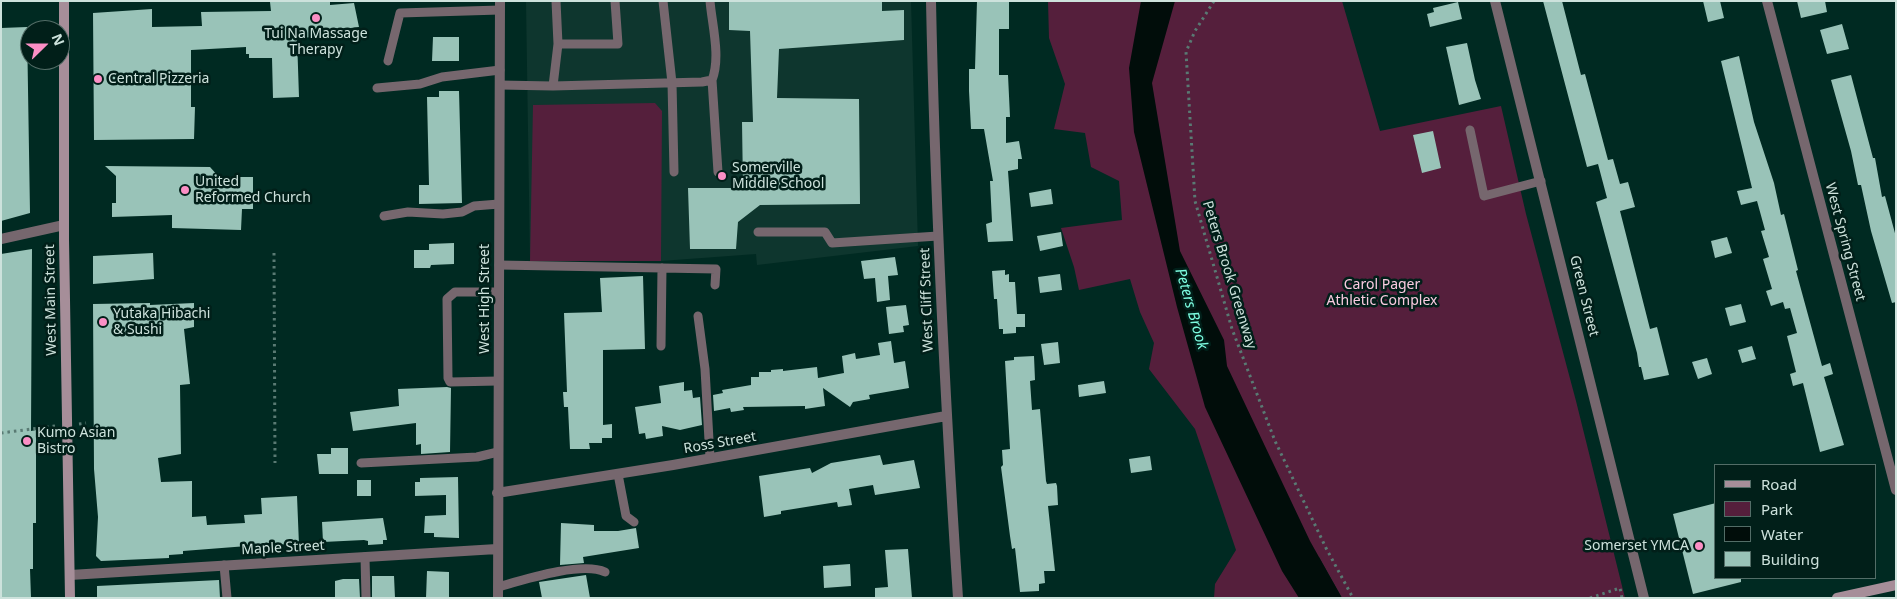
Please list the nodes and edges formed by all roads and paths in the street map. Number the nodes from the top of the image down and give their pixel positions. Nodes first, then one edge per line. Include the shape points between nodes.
1 (64, 1) edge
2 (556, 1) edge
3 (615, 1) edge
4 (663, 1) edge
5 (710, 1) edge
6 (931, 1) edge
7 (1214, 1) edge
8 (1495, 1) edge
9 (1767, 1) edge
10 (500, 6) edge
11 (558, 44) junction
12 (388, 61) dead end
13 (500, 70) junction
14 (712, 80) junction
15 (672, 83) junction
16 (500, 86) junction
17 (553, 86) junction
18 (377, 88) dead end
19 (1470, 130) dead end
20 (674, 172) dead end
21 (718, 172) dead end
22 (1541, 181) junction
23 (499, 204) junction
24 (384, 216) dead end
25 (64, 225) junction
26 (758, 232) dead end
27 (938, 236) junction
28 (1, 239) edge
29 (274, 253) dead end
30 (499, 265) junction
31 (662, 268) junction
32 (715, 285) dead end
33 (499, 292) junction
34 (698, 316) dead end
35 (661, 346) dead end
36 (498, 381) junction
37 (946, 416) junction
38 (86, 423) dead end
39 (66, 425) junction
40 (1, 433) edge
41 (498, 452) junction
42 (710, 458) junction
43 (361, 463) dead end
44 (275, 464) dead end
45 (618, 474) junction
46 (1896, 490) edge
47 (497, 493) junction
48 (634, 522) dead end
49 (497, 550) junction
50 (365, 557) junction
51 (224, 565) junction
52 (605, 572) dead end
53 (70, 575) junction
54 (1896, 586) edge
55 (498, 592) edge
56 (70, 598) edge
57 (227, 598) edge
58 (366, 598) edge
59 (958, 598) edge
60 (1353, 598) edge
61 (1590, 598) edge
62 (1622, 598) edge
63 (1644, 598) edge
64 (1837, 598) edge

1 - 25 street, West Main Street
2 - 11 lane
3 - 11 lane via 618,44
4 - 15 lane
5 - 14 lane via 715,60
6 - 27 street, West Cliff Street
7 - 60 path, Peters Brook Greenway via 1195,30 1186,52 1195,201 1232,330 1272,432
8 - 22 street, Green Street
9 - 46 street, West Spring Street
10 - 12 lane via 400,13
10 - 13 street, West High Street
11 - 17 lane
13 - 16 street, West High Street
13 - 18 lane
14 - 15 lane
14 - 21 lane
15 - 17 lane
15 - 20 lane
16 - 17 lane
16 - 23 street, West High Street
19 - 22 lane via 1484,196
22 - 63 street, Green Street
23 - 24 lane via 474,206 462,212 408,212
23 - 30 street, West High Street
25 - 28 street
25 - 39 street, West Main Street
26 - 27 lane via 825,232 832,243
27 - 37 street, West Cliff Street
29 - 44 path
30 - 31 lane
30 - 33 street, West High Street
31 - 32 lane via 716,269
31 - 35 lane
33 - 36 street, West High Street
33 - 36 lane via 455,292 447,298 450,382
34 - 42 lane via 705,369
36 - 41 street, West High Street
37 - 42 street, Ross Street
37 - 59 street, West Cliff Street
38 - 39 path
39 - 40 path
39 - 53 street, West Main Street
41 - 43 lane via 477,457
41 - 47 street, West High Street
42 - 45 street, Ross Street
45 - 47 street, Ross Street
45 - 48 lane via 626,516
47 - 49 street, West High Street
49 - 50 street, Maple Street
49 - 55 street, West High Street
50 - 51 street, Maple Street
50 - 58 lane
51 - 53 street, Maple Street
51 - 57 lane
52 - 55 lane via 590,567 535,576
53 - 56 street, West Main Street
54 - 64 street
61 - 62 path via 1620,588

